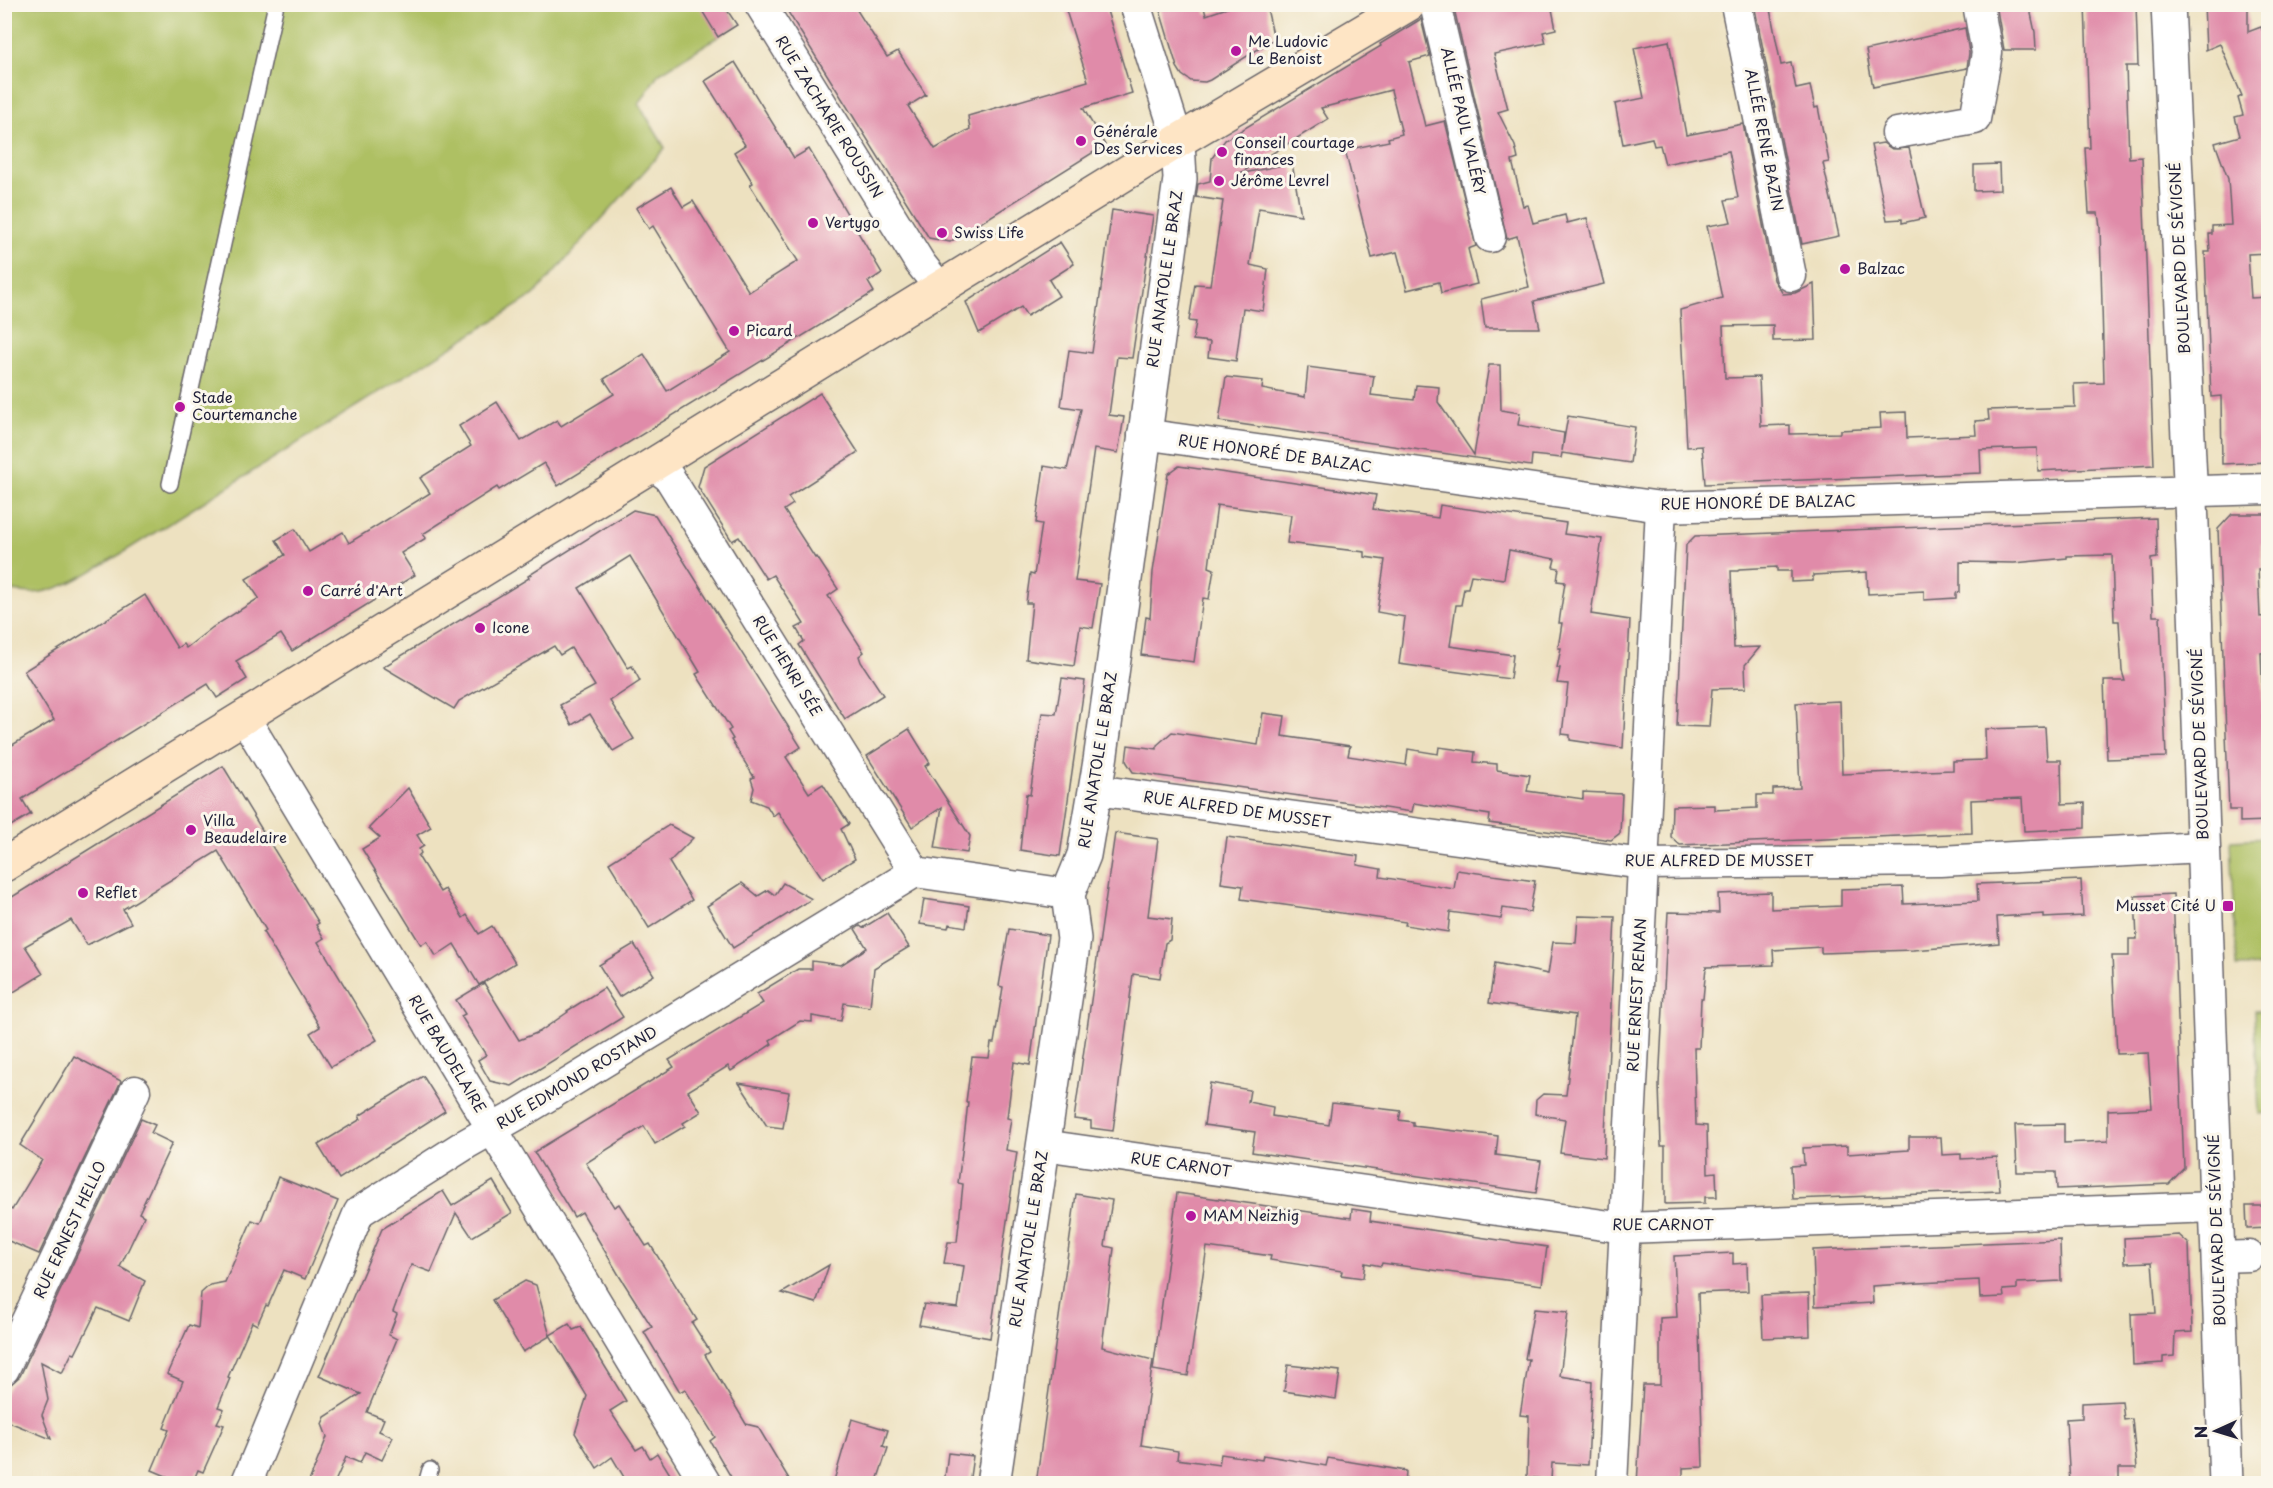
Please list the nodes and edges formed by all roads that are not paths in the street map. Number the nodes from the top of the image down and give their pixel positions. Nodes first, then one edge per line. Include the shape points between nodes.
1 (276, 4) edge
2 (760, 4) edge
3 (1135, 4) edge
4 (1409, 4) edge
5 (1435, 4) edge
6 (1736, 4) edge
7 (1978, 4) edge
8 (2168, 4) edge
9 (1897, 133) dead end
10 (1178, 141) junction
11 (1490, 237) dead end
12 (1791, 276) dead end
13 (939, 288) junction
14 (1143, 434) junction
15 (653, 465) junction
16 (170, 484) dead end
17 (2268, 489) edge
18 (2190, 492) junction
19 (1661, 507) junction
20 (244, 717) junction
21 (1095, 790) junction
22 (2203, 847) junction
23 (1643, 864) junction
24 (4, 865) edge
25 (915, 872) junction
26 (1068, 894) junction
27 (135, 1091) dead end
28 (493, 1129) junction
29 (1043, 1145) junction
30 (2216, 1207) junction
31 (1624, 1228) junction
32 (4, 1369) edge
33 (246, 1484) edge
34 (706, 1484) edge
35 (993, 1484) edge
36 (1612, 1484) edge
37 (2226, 1484) edge

1 - 16 lane
2 - 13 street, RUE ZACHARIE ROUSSIN
3 - 10 street
4 - 10 main road
5 - 11 street, ALLÉE PAUL VALÉRY
6 - 12 street, ALLÉE RENÉ BAZIN
7 - 9 street via 1988,53 1975,119
8 - 18 street, BOULEVARD DE SÉVIGNÉ
10 - 13 main road
10 - 14 street, RUE ANATOLE LE BRAZ via 1179,179
13 - 15 main road
14 - 19 street, RUE HONORÉ DE BALZAC
14 - 21 street, RUE ANATOLE LE BRAZ
15 - 20 main road
15 - 25 street, RUE HENRI SÉE via 669,477
17 - 18 street, RUE HONORÉ DE BALZAC
18 - 19 street, RUE HONORÉ DE BALZAC
18 - 22 street, BOULEVARD DE SÉVIGNÉ
19 - 23 street, RUE ERNEST RENAN
20 - 24 main road
20 - 28 street, RUE BAUDELAIRE
21 - 23 street, RUE ALFRED DE MUSSET
21 - 26 street, RUE ANATOLE LE BRAZ via 1084,855
22 - 23 street, RUE ALFRED DE MUSSET via 1940,861
22 - 30 street, BOULEVARD DE SÉVIGNÉ
23 - 31 street, RUE ERNEST RENAN
25 - 26 street
25 - 28 street, RUE EDMOND ROSTAND
26 - 29 street, RUE ANATOLE LE BRAZ via 1074,939
27 - 32 street, RUE ERNEST HELLO
28 - 33 street, RUE EDMOND ROSTAND via 359,1212
28 - 34 street, RUE BAUDELAIRE
29 - 31 street, RUE CARNOT
29 - 35 street, RUE ANATOLE LE BRAZ
30 - 31 street, RUE CARNOT
30 - 37 street, BOULEVARD DE SÉVIGNÉ via 2233,1257
31 - 36 street, RUE ERNEST RENAN

